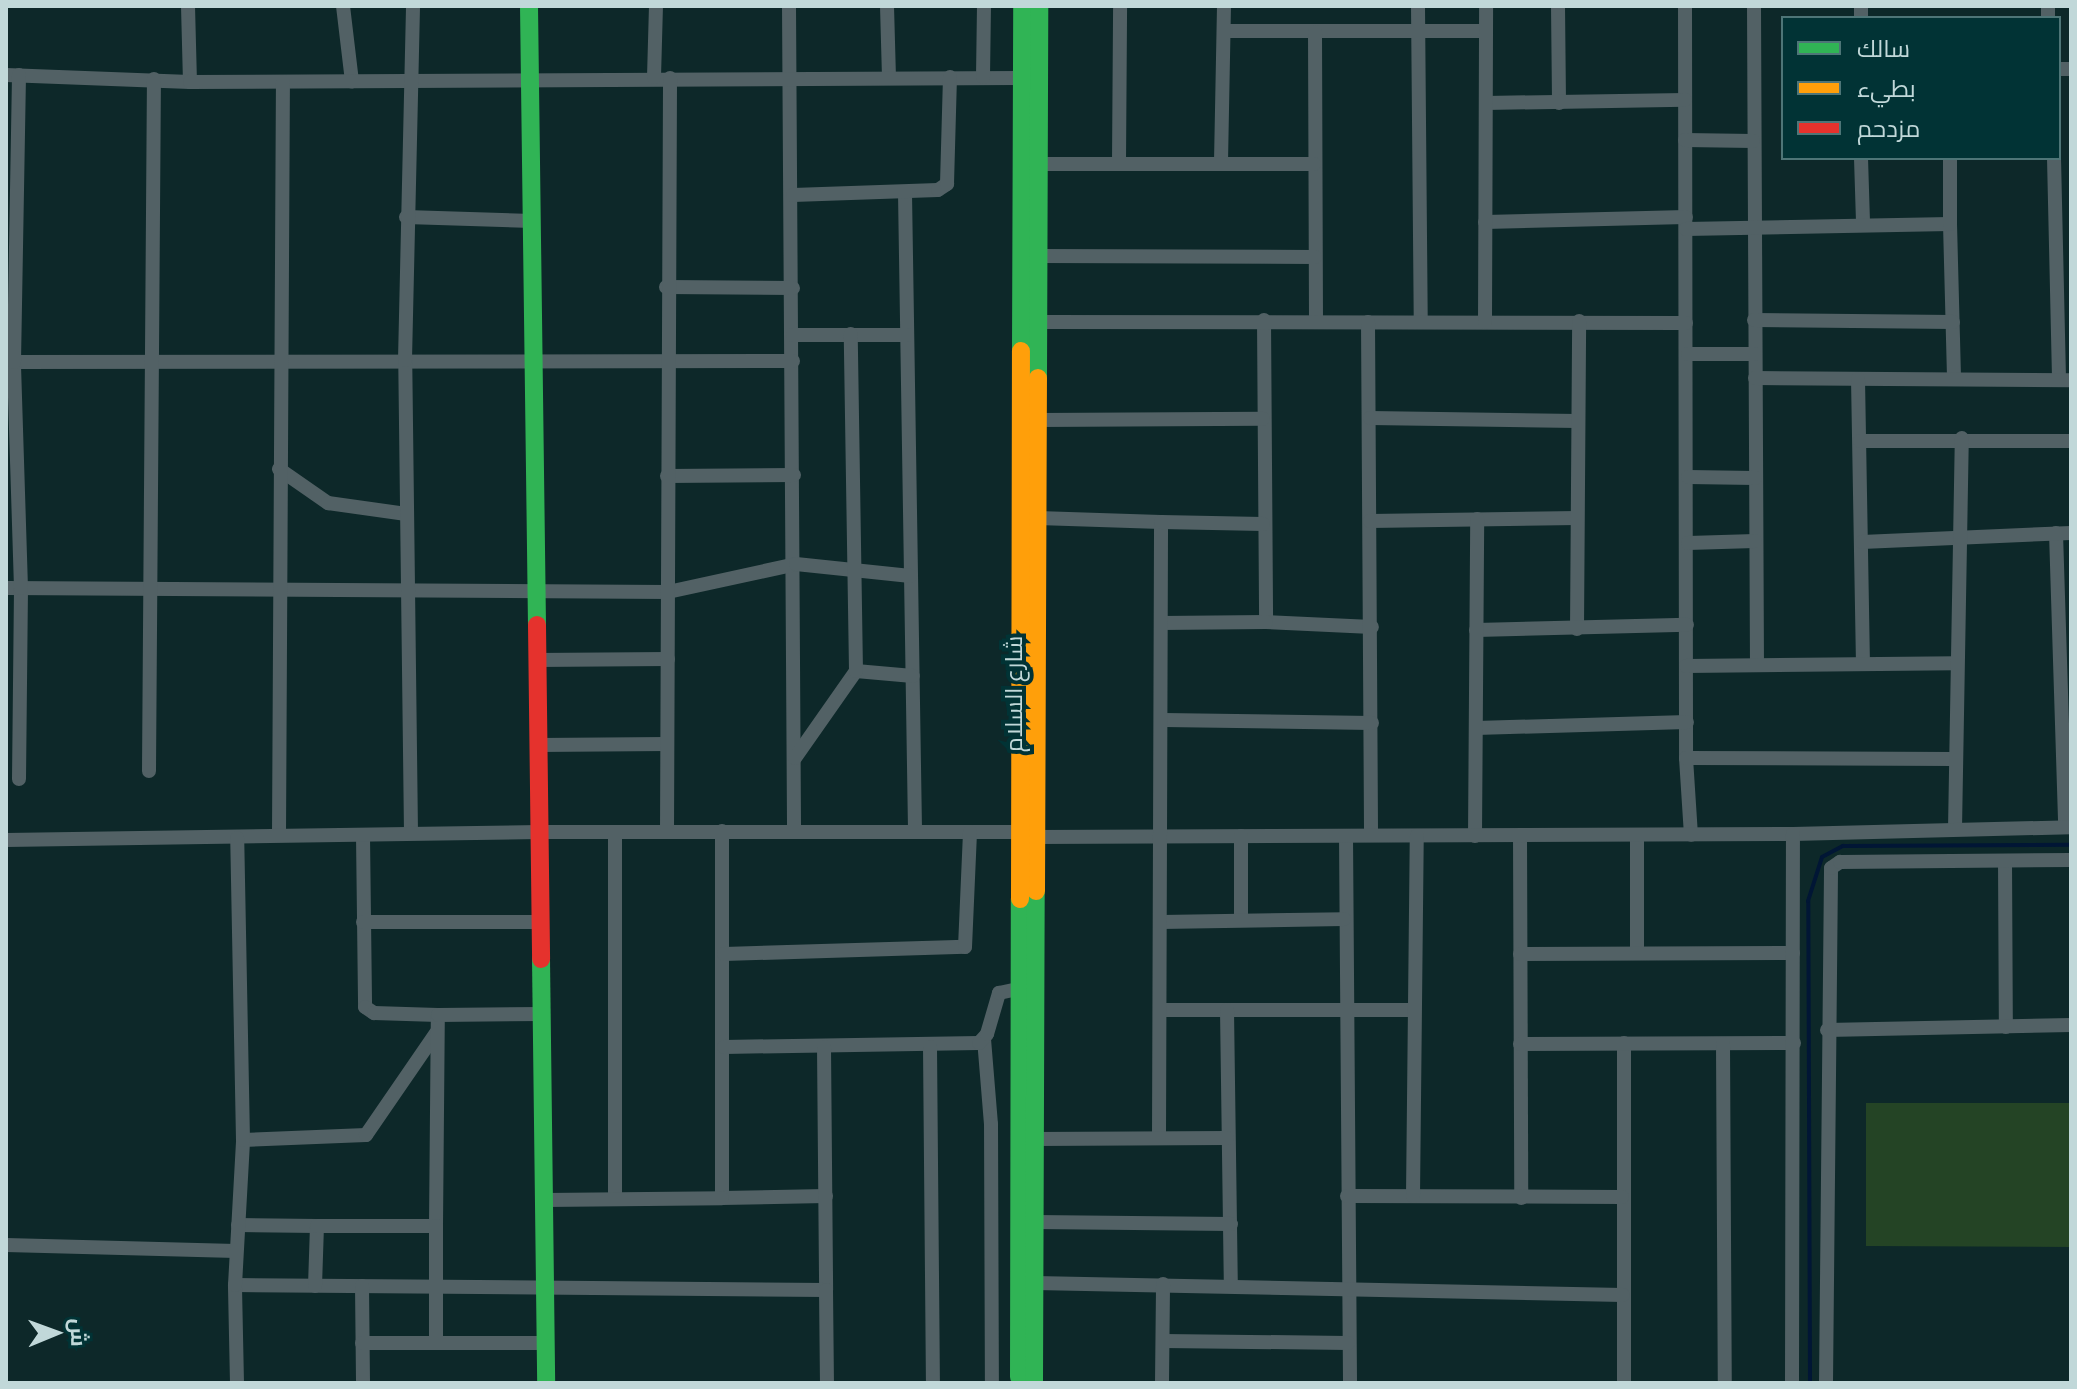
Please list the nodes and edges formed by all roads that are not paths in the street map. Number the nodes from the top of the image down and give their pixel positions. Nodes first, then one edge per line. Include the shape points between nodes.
1 (188, 6) edge
2 (343, 6) edge
3 (413, 6) edge
4 (529, 6) edge
5 (656, 6) edge
6 (789, 6) edge
7 (887, 6) edge
8 (984, 6) edge
9 (1022, 6) edge
10 (1039, 6) edge
11 (1120, 6) edge
12 (1224, 6) edge
13 (1418, 6) edge
14 (1486, 6) edge
15 (1558, 6) edge
16 (1685, 6) edge
17 (1754, 6) edge
18 (1224, 31) junction
19 (1418, 31) junction
20 (1486, 31) junction
21 (1315, 32) junction
22 (13, 75) edge
23 (889, 77) junction
24 (950, 77) junction
25 (983, 77) junction
26 (662, 78) junction
27 (1022, 78) junction
28 (154, 79) junction
29 (413, 79) junction
30 (530, 80) junction
31 (790, 80) junction
32 (352, 81) junction
33 (190, 82) junction
34 (283, 82) junction
35 (1685, 100) junction
36 (1486, 103) junction
37 (1559, 103) junction
38 (1685, 140) junction
39 (1753, 141) junction
40 (1861, 160) edge
41 (1950, 160) edge
42 (2054, 160) edge
43 (1119, 162) junction
44 (1221, 162) junction
45 (1037, 164) junction
46 (1314, 164) junction
47 (905, 193) junction
48 (793, 195) junction
49 (406, 217) junction
50 (532, 221) junction
51 (1485, 222) junction
52 (1686, 223) junction
53 (1863, 223) junction
54 (1950, 224) junction
55 (2065, 224) edge
56 (1754, 227) junction
57 (1038, 256) junction
58 (1315, 257) junction
59 (666, 287) junction
60 (793, 288) junction
61 (1316, 319) junction
62 (1264, 320) junction
63 (1754, 320) junction
64 (1421, 321) junction
65 (1579, 321) junction
66 (1038, 322) junction
67 (1368, 322) junction
68 (1485, 322) junction
69 (1953, 322) junction
70 (1686, 323) junction
71 (851, 334) junction
72 (793, 335) junction
73 (907, 335) junction
74 (1688, 354) junction
75 (1754, 354) junction
76 (405, 360) junction
77 (533, 360) junction
78 (793, 361) junction
79 (10, 362) edge
80 (149, 362) junction
81 (280, 362) junction
82 (666, 362) junction
83 (1755, 378) junction
84 (1858, 379) junction
85 (1954, 379) junction
86 (2065, 380) edge
87 (1370, 418) junction
88 (1263, 419) junction
89 (1039, 420) junction
90 (1577, 421) junction
91 (1962, 438) junction
92 (1860, 441) junction
93 (2071, 441) edge
94 (279, 469) junction
95 (794, 475) junction
96 (667, 476) junction
97 (1688, 477) junction
98 (1755, 478) junction
99 (406, 514) junction
100 (1038, 518) junction
101 (1577, 518) junction
102 (1477, 519) junction
103 (1370, 521) junction
104 (1161, 522) junction
105 (1263, 524) junction
106 (2064, 533) edge
107 (1957, 535) junction
108 (1755, 541) junction
109 (1862, 542) junction
110 (1688, 543) junction
111 (796, 564) junction
112 (853, 570) junction
113 (910, 576) junction
114 (14, 588) edge
115 (537, 588) junction
116 (407, 589) junction
117 (150, 590) junction
118 (279, 591) junction
119 (668, 592) junction
120 (1266, 622) junction
121 (1161, 623) junction
122 (1687, 625) junction
123 (1372, 627) junction
124 (1577, 629) junction
125 (1476, 630) junction
126 (668, 659) junction
127 (536, 660) junction
128 (1863, 663) junction
129 (1955, 663) junction
130 (1757, 664) junction
131 (1686, 666) junction
132 (856, 671) junction
133 (913, 676) junction
134 (1164, 720) junction
135 (1687, 722) junction
136 (1372, 723) junction
137 (1476, 728) junction
138 (667, 744) junction
139 (538, 745) junction
140 (1686, 758) junction
141 (795, 759) junction
142 (1954, 759) junction
143 (149, 771) dead end
144 (19, 779) dead end
145 (2068, 827) edge
146 (1955, 829) junction
147 (915, 830) junction
148 (722, 831) junction
149 (794, 831) junction
150 (539, 832) junction
151 (615, 832) junction
152 (667, 832) junction
153 (970, 832) junction
154 (411, 833) junction
155 (1793, 834) junction
156 (279, 835) junction
157 (1028, 835) junction
158 (1371, 835) junction
159 (1520, 835) junction
160 (1637, 835) junction
161 (1691, 835) junction
162 (363, 836) junction
163 (1241, 836) junction
164 (1346, 836) junction
165 (1417, 836) junction
166 (1475, 836) junction
167 (1162, 837) junction
168 (237, 838) junction
169 (6, 840) edge
170 (2071, 860) edge
171 (2005, 861) junction
172 (1241, 919) junction
173 (1344, 919) junction
174 (363, 922) junction
175 (542, 922) junction
176 (1161, 922) junction
177 (1637, 953) junction
178 (1793, 953) junction
179 (724, 954) junction
180 (1520, 954) junction
181 (1018, 989) junction
182 (1161, 1010) junction
183 (1227, 1010) junction
184 (1414, 1010) junction
185 (1345, 1011) junction
186 (542, 1014) junction
187 (438, 1015) junction
188 (2071, 1025) edge
189 (2006, 1027) junction
190 (1827, 1030) junction
191 (437, 1031) junction
192 (984, 1039) junction
193 (1624, 1043) junction
194 (1794, 1043) junction
195 (1520, 1044) junction
196 (1723, 1044) junction
197 (724, 1047) junction
198 (824, 1047) junction
199 (930, 1047) junction
200 (1159, 1137) junction
201 (1227, 1138) junction
202 (1035, 1139) junction
203 (243, 1140) junction
204 (826, 1196) junction
205 (1347, 1196) junction
206 (1413, 1196) junction
207 (1622, 1197) junction
208 (722, 1198) junction
209 (1521, 1198) junction
210 (615, 1199) junction
211 (545, 1200) junction
212 (1035, 1222) junction
213 (1231, 1224) junction
214 (238, 1225) junction
215 (317, 1226) junction
216 (436, 1226) junction
217 (6, 1245) edge
218 (236, 1251) junction
219 (1035, 1283) junction
220 (1163, 1284) junction
221 (235, 1285) junction
222 (1231, 1285) junction
223 (315, 1286) junction
224 (362, 1286) junction
225 (436, 1286) junction
226 (1347, 1287) junction
227 (544, 1288) junction
228 (826, 1290) junction
229 (1623, 1295) junction
230 (1163, 1341) junction
231 (362, 1343) junction
232 (436, 1343) junction
233 (545, 1343) junction
234 (1348, 1343) junction
235 (237, 1383) edge
236 (363, 1383) edge
237 (546, 1383) edge
238 (827, 1383) edge
239 (933, 1383) edge
240 (992, 1383) edge
241 (1019, 1383) edge
242 (1034, 1383) edge
243 (1162, 1383) edge
244 (1350, 1383) edge
245 (1624, 1383) edge
246 (1725, 1383) edge
247 (1792, 1383) edge
248 (1826, 1383) edge

1 - 33 street
2 - 32 street
3 - 29 street
4 - 30 main road
5 - 26 street
6 - 31 street
7 - 23 street
8 - 25 street
9 - 27 main road, شارع السلام
10 - 45 main road, شارع السلام
11 - 43 street
12 - 18 street
13 - 19 street
14 - 20 street
15 - 37 street
16 - 35 street
17 - 39 street
18 - 21 street
18 - 44 street
19 - 20 street
19 - 21 street
19 - 64 street
20 - 36 street
21 - 46 street
22 - 28 street
22 - 79 street
23 - 24 street
23 - 31 street
24 - 25 street
24 - 47 street via 947,184
25 - 27 street
26 - 30 street
26 - 31 street
26 - 59 street
27 - 157 main road, شارع السلام
28 - 33 street
28 - 80 street
29 - 30 street
29 - 32 street
29 - 49 street
30 - 50 main road
31 - 48 street
32 - 34 street
33 - 34 street
34 - 81 street
35 - 37 street
35 - 38 street
36 - 37 street
36 - 51 street
38 - 39 street
38 - 52 street
39 - 56 street
40 - 53 street
41 - 54 street
42 - 55 street
43 - 44 street
43 - 45 street
44 - 46 street
45 - 57 main road, شارع السلام
46 - 58 street
47 - 48 street
47 - 73 street
48 - 60 street
49 - 50 street
49 - 76 street
50 - 77 main road
51 - 52 street
51 - 68 street
52 - 56 street
52 - 70 street
53 - 54 street
53 - 56 street
54 - 69 street
55 - 86 street
56 - 63 street
57 - 58 street
57 - 66 main road, شارع السلام
58 - 61 street
59 - 60 street
59 - 82 street
60 - 72 street
61 - 62 street
61 - 67 street
62 - 66 street
62 - 88 street
63 - 69 street
63 - 75 street
64 - 67 street
64 - 68 street
65 - 68 street
65 - 70 street
65 - 90 street
66 - 89 main road, شارع السلام
67 - 87 street
69 - 85 street
70 - 74 street
71 - 72 street
71 - 73 street
71 - 112 street
72 - 78 street
73 - 113 street
74 - 75 street
74 - 97 street
75 - 83 street
76 - 77 street
76 - 81 street
76 - 99 street
77 - 82 street
77 - 115 main road
78 - 82 street
78 - 95 street
79 - 80 street
79 - 114 street
80 - 81 street
80 - 117 street
81 - 94 street
82 - 96 street
83 - 84 street
83 - 98 street
84 - 85 street
84 - 92 street
85 - 86 street
87 - 90 street
87 - 103 street
88 - 89 street
88 - 105 street
89 - 100 main road, شارع السلام
90 - 101 street
91 - 92 street
91 - 93 street
91 - 107 street
92 - 109 street
94 - 99 street via 328,503
94 - 118 street
95 - 96 street
95 - 111 street
96 - 119 street
97 - 98 street
97 - 110 street
98 - 108 street
99 - 116 street
100 - 104 street
100 - 157 main road, شارع السلام
101 - 102 street
101 - 124 street
102 - 103 street
102 - 125 street
103 - 123 street
104 - 105 street
104 - 121 street
105 - 120 street
106 - 107 street
106 - 145 street
107 - 109 street
107 - 129 street
108 - 110 street
108 - 130 street
109 - 128 street
110 - 122 street
111 - 112 street
111 - 119 street
111 - 141 street
112 - 113 street
112 - 132 street
113 - 133 street
114 - 117 street
114 - 144 street
115 - 116 street
115 - 119 street
115 - 127 main road
116 - 118 street
116 - 154 street
117 - 118 street
117 - 143 street
118 - 156 street
119 - 126 street
120 - 121 street
120 - 123 street
121 - 134 street
122 - 124 street
122 - 131 street
123 - 136 street
124 - 125 street
125 - 137 street
126 - 127 street
126 - 138 street
127 - 139 main road
128 - 129 street
128 - 130 street
129 - 142 street
130 - 131 street
131 - 135 street
132 - 133 street
132 - 141 street
133 - 147 street
134 - 136 street
134 - 167 street
135 - 137 street
135 - 140 street
136 - 158 street
137 - 166 street
138 - 139 street
138 - 152 street
139 - 150 main road
140 - 142 street
140 - 161 street
141 - 149 street
142 - 146 street
145 - 146 street
146 - 155 street
147 - 149 street
147 - 153 street
148 - 149 street
148 - 152 street
148 - 179 street
150 - 151 street
150 - 154 street
150 - 175 main road
151 - 152 street
151 - 210 street
153 - 157 street
153 - 179 street via 965,947
154 - 162 street
155 - 161 street
155 - 178 street
156 - 162 street
156 - 168 street
157 - 167 street
157 - 181 main road, شارع السلام
157 - 202 main road, شارع السلام
158 - 164 street
158 - 165 street
159 - 160 street
159 - 166 street
159 - 180 street
160 - 161 street
160 - 177 street
162 - 174 street
163 - 164 street
163 - 167 street
163 - 172 street
164 - 173 street
165 - 166 street
165 - 184 street
167 - 176 street
168 - 169 street
168 - 203 street
170 - 171 street
171 - 189 street
171 - 190 street via 1834,863
172 - 173 street
172 - 176 street
173 - 185 street
174 - 175 street
174 - 187 street via 368,1012
175 - 186 main road
176 - 182 street
177 - 178 street
177 - 180 street
178 - 194 street
179 - 197 street
180 - 195 street
181 - 192 street via 999,993
181 - 241 main road, شارع السلام
182 - 183 street
182 - 200 street
183 - 185 street
183 - 201 street
184 - 185 street
184 - 206 street
185 - 205 street
186 - 187 street
186 - 211 main road
187 - 191 street
188 - 189 street
189 - 190 street
190 - 248 street
191 - 203 street via 366,1135
191 - 216 street
192 - 199 street
192 - 240 street via 991,1124
193 - 195 street
193 - 196 street
193 - 207 street
194 - 196 street
194 - 247 street
195 - 209 street
196 - 246 street
197 - 198 street
197 - 208 street
198 - 199 street
198 - 204 street
199 - 239 street
200 - 201 street
200 - 202 street
201 - 213 street
202 - 212 main road, شارع السلام
203 - 214 street
204 - 208 street
204 - 228 street
205 - 206 street
205 - 226 street
206 - 209 street
207 - 209 street
207 - 229 street
208 - 210 street
210 - 211 street
211 - 227 main road
212 - 213 street
212 - 219 main road, شارع السلام
213 - 222 street
214 - 215 street
214 - 218 street
215 - 216 street
215 - 223 street
216 - 225 street
217 - 218 street
218 - 221 street
219 - 220 street
219 - 242 main road, شارع السلام
220 - 222 street
220 - 230 street
221 - 223 street
221 - 235 street
222 - 226 street
223 - 224 street
224 - 225 street
224 - 231 street
225 - 227 street
225 - 232 street
226 - 229 street
226 - 234 street
227 - 228 street
227 - 233 main road
228 - 238 street
229 - 245 street
230 - 234 street
230 - 243 street
231 - 232 street
231 - 236 street
232 - 233 street
233 - 237 main road
234 - 244 street

